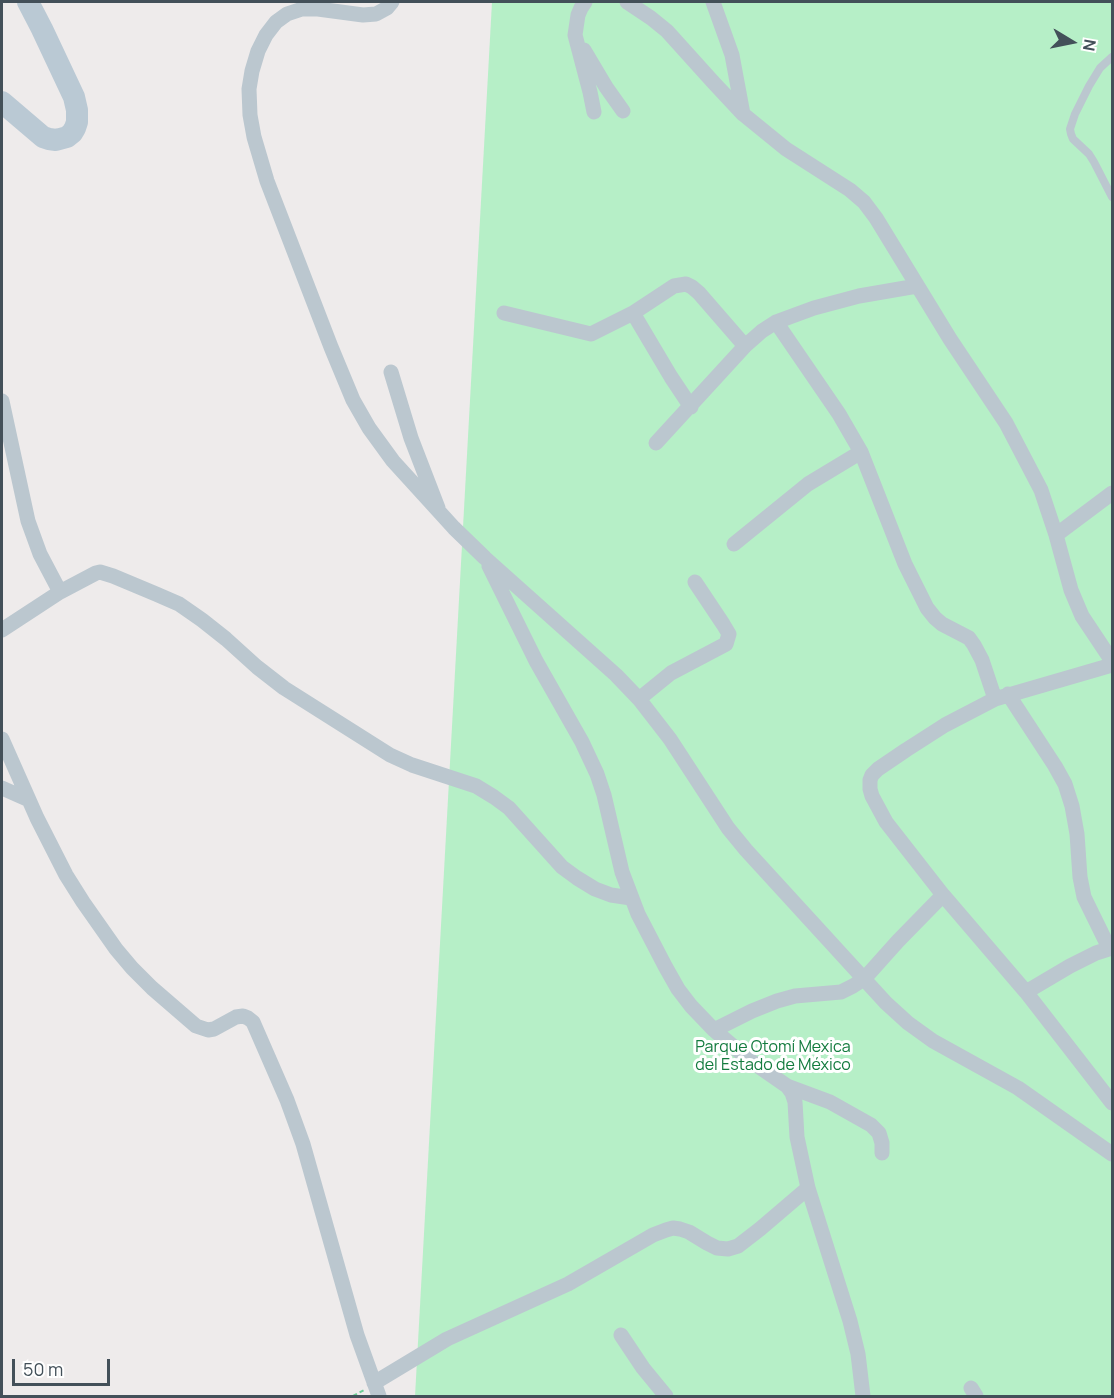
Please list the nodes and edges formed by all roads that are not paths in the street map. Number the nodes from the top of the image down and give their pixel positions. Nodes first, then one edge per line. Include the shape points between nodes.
1 (28, 2) edge
2 (392, 2) edge
3 (585, 2) edge
4 (627, 2) edge
5 (713, 2) edge
6 (575, 34) junction
7 (1113, 57) edge
8 (2, 102) edge
9 (623, 111) dead end
10 (594, 112) dead end
11 (743, 114) junction
12 (1113, 197) edge
13 (917, 286) junction
14 (504, 313) dead end
15 (633, 313) junction
16 (776, 322) junction
17 (745, 346) junction
18 (391, 372) dead end
19 (2, 401) edge
20 (691, 407) junction
21 (656, 443) dead end
22 (861, 452) junction
23 (1113, 493) edge
24 (440, 512) junction
25 (1056, 535) junction
26 (734, 544) dead end
27 (485, 558) junction
28 (695, 582) dead end
29 (60, 592) junction
30 (2, 630) edge
31 (1113, 663) edge
32 (1001, 697) junction
33 (639, 699) junction
34 (2, 739) edge
35 (2, 788) edge
36 (29, 800) junction
37 (943, 895) junction
38 (631, 898) junction
39 (1111, 948) edge
40 (864, 979) junction
41 (1026, 992) junction
42 (714, 1030) junction
43 (787, 1086) junction
44 (1113, 1103) edge
45 (882, 1153) dead end
46 (1113, 1154) edge
47 (807, 1188) junction
48 (621, 1335) dead end
49 (377, 1390) edge
50 (666, 1396) edge
51 (863, 1396) edge

1 - 8 street via 74,97 77,122 72,133 62,139 49,139
2 - 24 street via 376,14 302,9 276,22 258,51 252,71 250,115 267,181 353,400 393,461
3 - 6 street
4 - 11 street via 667,31
5 - 11 street via 732,55
6 - 9 street
6 - 10 street
7 - 12 lane via 1100,68 1089,86 1071,129 1073,139 1089,154
11 - 13 street via 786,149 864,202
13 - 16 street via 859,296
13 - 25 street via 1006,423 1041,490
14 - 15 street via 591,334
15 - 17 street via 674,286 686,284 699,293
15 - 20 street
16 - 17 street
16 - 22 street
17 - 20 street
18 - 24 street
19 - 29 street via 28,521
20 - 21 street
22 - 26 street via 808,484
22 - 32 street via 919,593 935,618 969,638
23 - 25 street
24 - 27 street
25 - 31 street via 1082,616
27 - 33 street
27 - 38 street via 597,774
28 - 33 street via 729,634 726,644 671,673
29 - 30 street
29 - 38 street via 100,572 179,604 284,688 390,755 476,786 508,808 577,878 611,895
31 - 32 street
32 - 37 street via 945,725 878,769 870,780 872,796 886,822
32 - 39 street via 1065,784 1077,834 1084,897
33 - 40 street via 728,828
34 - 36 street
35 - 36 street
36 - 49 street via 83,902 116,949 152,988 201,1029 214,1029 236,1017 253,1022 303,1144 357,1335
37 - 40 street
37 - 41 street
38 - 42 street via 678,989
39 - 41 street
40 - 42 street via 841,992 777,1001
40 - 46 street via 908,1023 933,1041 1018,1088
41 - 44 street
42 - 43 street
43 - 45 street via 830,1102 871,1125 879,1133
43 - 47 street via 795,1102
47 - 49 street via 738,1246 717,1248 673,1228 653,1235 568,1284 447,1339
47 - 51 street via 858,1354
48 - 50 street

